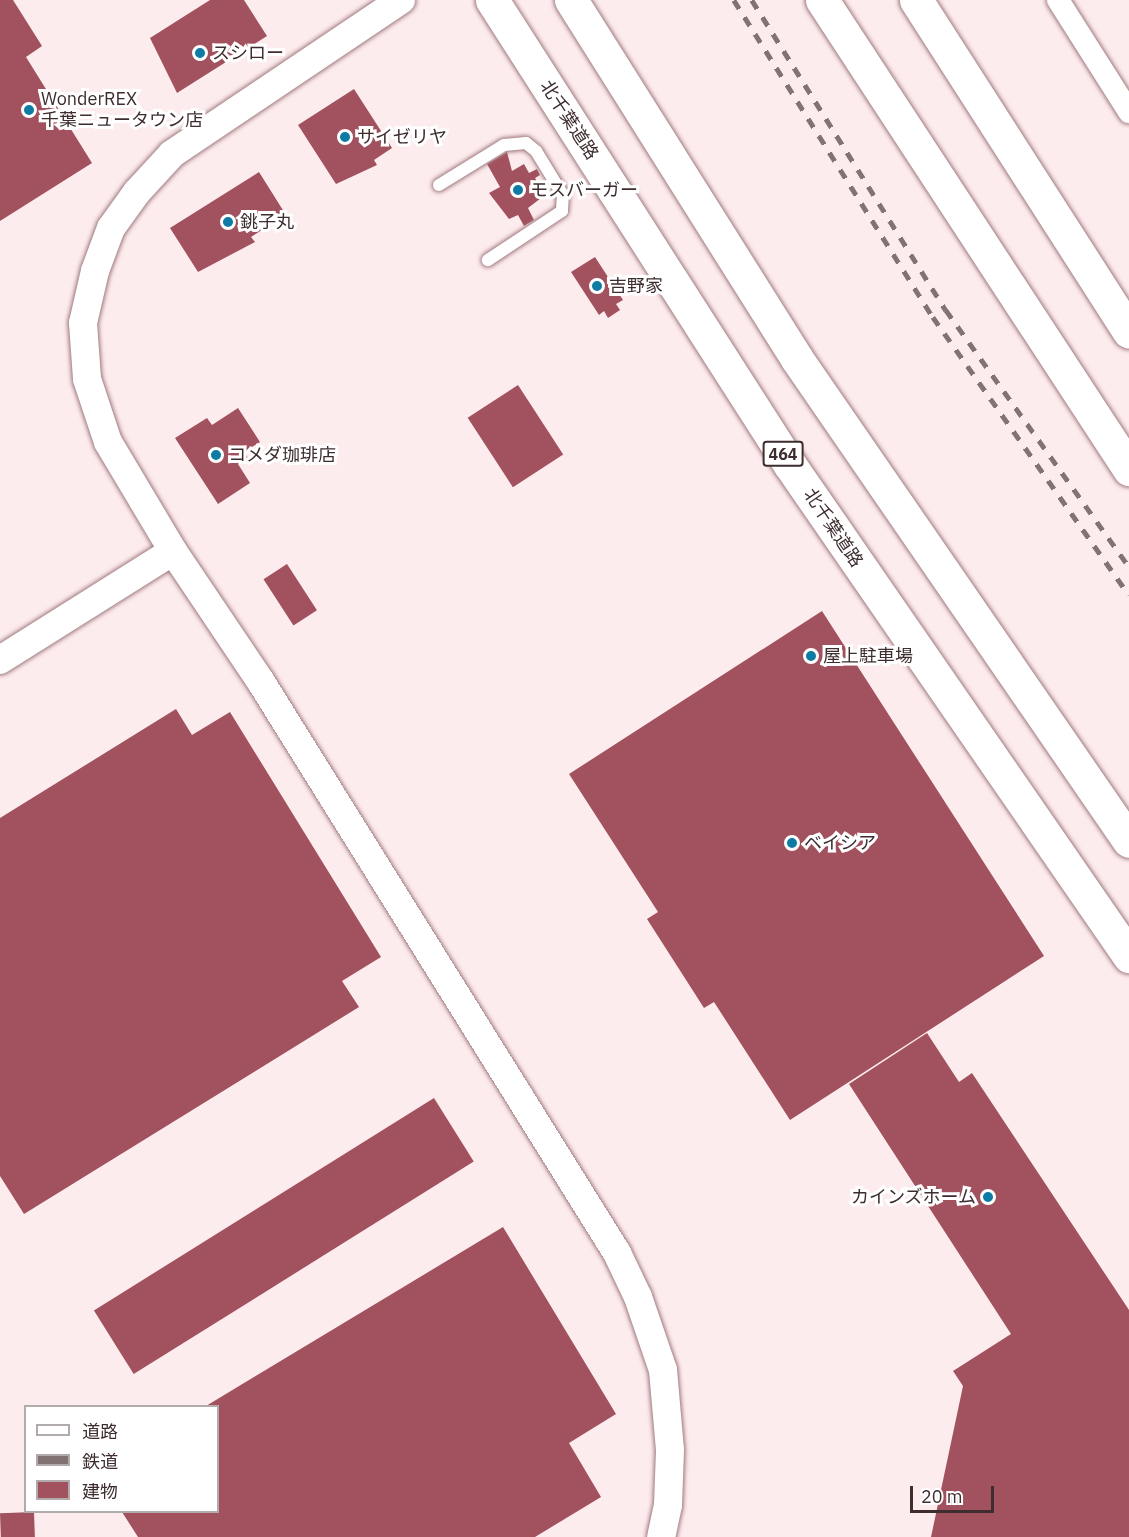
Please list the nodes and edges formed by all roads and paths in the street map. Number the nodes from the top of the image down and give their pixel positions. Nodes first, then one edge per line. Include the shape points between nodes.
1 (401, 0) edge
2 (492, 0) edge
3 (572, 0) edge
4 (822, 0) edge
5 (916, 0) edge
6 (1058, 0) edge
7 (1129, 112) edge
8 (439, 185) dead end
9 (488, 260) dead end
10 (1129, 332) edge
11 (1129, 469) edge
12 (173, 551) junction
13 (0, 660) edge
14 (1129, 841) edge
15 (1129, 956) edge
16 (661, 1537) edge

1 - 12 street via 172,154 111,228 95,271 83,323 87,379 108,442
2 - 15 highway, 北千葉道路 / 464 via 790,465
3 - 14 highway via 797,359
4 - 11 highway
5 - 10 highway
6 - 7 street
8 - 9 lane via 504,145 526,143 536,151 563,195 562,211
12 - 13 street
12 - 16 street via 261,682 617,1253 638,1297 663,1370 669,1494

